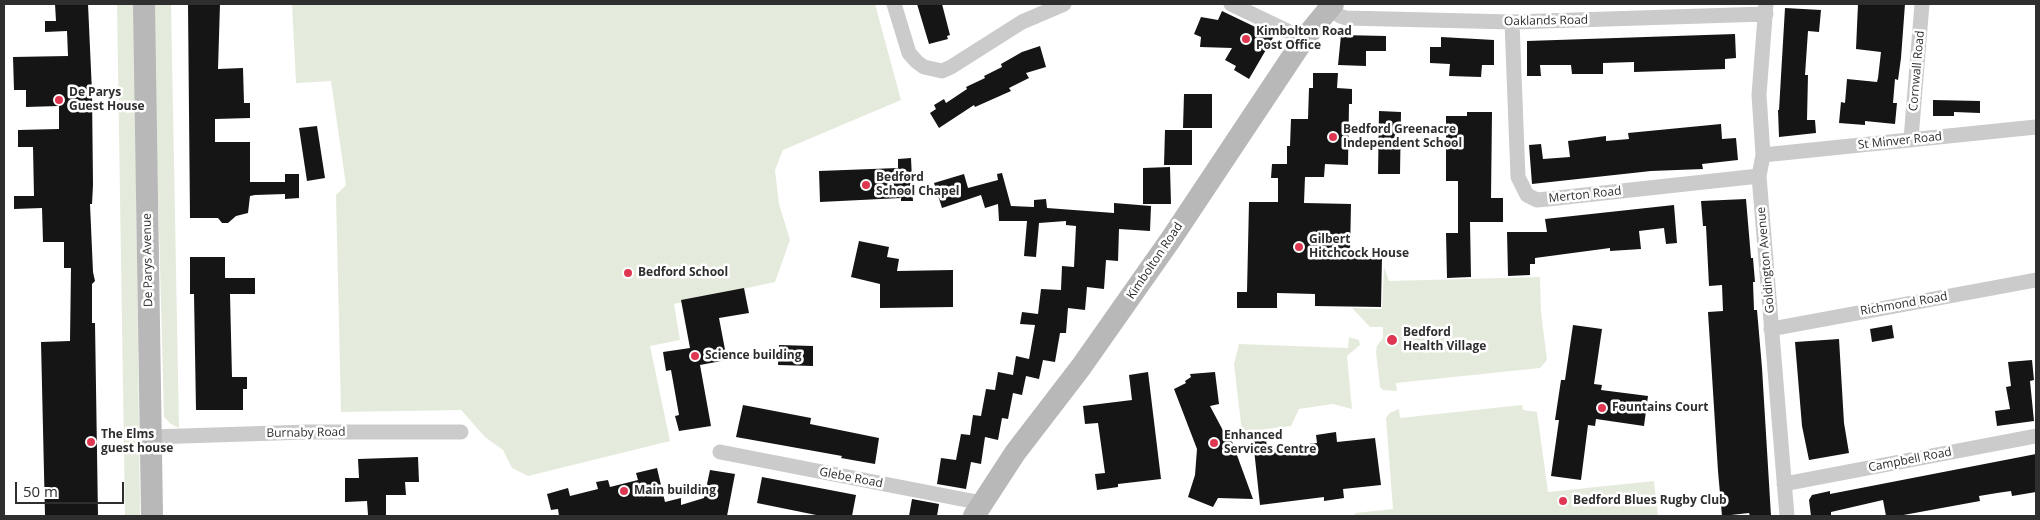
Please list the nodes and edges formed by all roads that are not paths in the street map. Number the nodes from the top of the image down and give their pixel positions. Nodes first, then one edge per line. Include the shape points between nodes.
1 (144, 4) edge
2 (894, 4) edge
3 (1064, 4) edge
4 (1231, 4) edge
5 (1922, 4) edge
6 (1332, 6) edge
7 (1766, 9) edge
8 (1512, 22) junction
9 (1304, 39) junction
10 (2036, 127) edge
11 (1911, 139) junction
12 (1763, 155) junction
13 (1759, 176) junction
14 (2036, 280) edge
15 (1771, 329) junction
16 (461, 432) dead end
17 (2036, 436) edge
18 (151, 437) junction
19 (720, 452) dead end
20 (1784, 484) junction
21 (978, 509) edge
22 (152, 516) edge
23 (1787, 516) edge

1 - 18 main road, De Parys Avenue
2 - 3 street via 909,53 924,67 942,71 1022,22
4 - 9 street
5 - 11 street, Cornwall Road
6 - 8 street, Oaklands Road via 1346,18
6 - 9 main road, Kimbolton Road
7 - 8 street, Oaklands Road
7 - 12 street, Goldington Avenue via 1759,94
8 - 13 street, Merton Road via 1518,177 1527,195 1537,200
9 - 21 main road, Kimbolton Road via 1135,291 1015,453
10 - 11 street, St Minver Road
11 - 12 street, St Minver Road
12 - 13 street, Goldington Avenue
13 - 15 street, Goldington Avenue
14 - 15 street, Richmond Road
15 - 20 street, Goldington Avenue
16 - 18 street, Burnaby Road
17 - 20 street, Campbell Road
18 - 22 main road, De Parys Avenue
19 - 21 street, Glebe Road
20 - 23 street, Goldington Avenue

